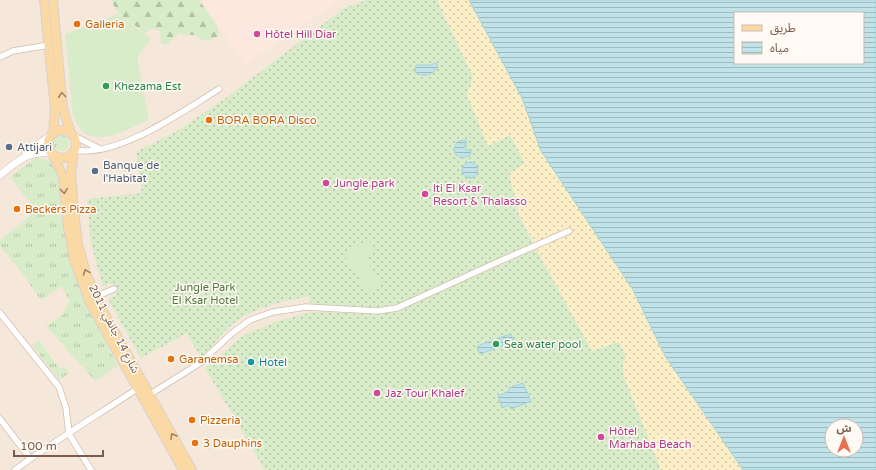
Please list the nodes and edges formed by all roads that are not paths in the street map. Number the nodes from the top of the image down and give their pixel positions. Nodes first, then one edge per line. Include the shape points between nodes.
1 (44, 0) edge
2 (53, 0) edge
3 (49, 45) junction
4 (0, 57) edge
5 (219, 89) dead end
6 (52, 134) junction
7 (72, 134) junction
8 (100, 149) junction
9 (75, 151) junction
10 (52, 153) junction
11 (22, 158) junction
12 (0, 175) edge
13 (569, 232) dead end
14 (114, 289) dead end
15 (96, 297) junction
16 (0, 314) edge
17 (137, 389) junction
18 (149, 395) junction
19 (0, 419) edge
20 (69, 434) junction
21 (30, 458) junction
22 (15, 470) edge
23 (91, 470) edge
24 (183, 470) edge
25 (192, 470) edge

1 - 3 main road, شارع 14 جانفي 2011
7 -> 2 main road, شارع 14 جانفي 2011 via 63,109
3 - 4 street via 13,50
3 - 6 main road, شارع 14 جانفي 2011 via 55,109
5 - 8 street via 145,133
6 - 7 main road via 63,130
6 - 10 main road, شارع 14 جانفي 2011 via 48,144
6 - 11 street
7 - 8 street via 85,144
7 - 9 main road, شارع 14 جانفي 2011 via 76,141
8 - 9 street
9 - 10 main road via 63,158
15 -> 9 main road, شارع 14 جانفي 2011 via 78,244 71,175
10 - 11 street via 34,153
10 -> 17 main road, شارع 14 جانفي 2011 via 63,176 67,221 78,274 92,308
11 - 12 street
13 - 18 street via 397,308 378,311 306,307 273,312 250,320 200,363
14 - 15 street
15 - 18 main road, شارع 14 جانفي 2011
16 - 20 street via 61,391
17 - 20 street
17 - 24 main road, شارع 14 جانفي 2011
25 -> 18 main road, شارع 14 جانفي 2011
19 - 21 street
20 - 21 street
20 - 23 street
21 - 22 street

